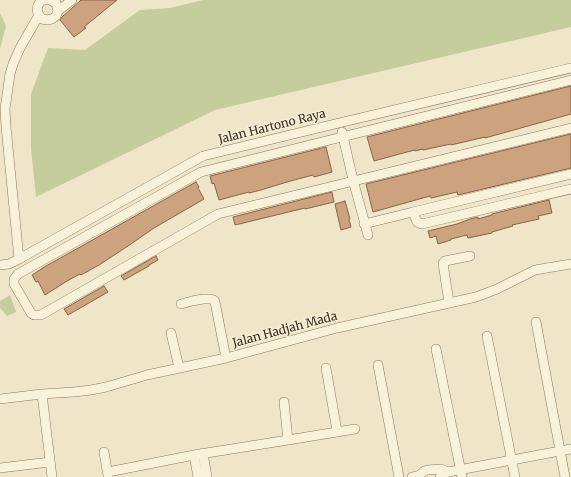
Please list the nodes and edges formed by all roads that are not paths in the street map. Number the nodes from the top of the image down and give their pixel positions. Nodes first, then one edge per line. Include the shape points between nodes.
1 (45, 0) edge
2 (72, 0) edge
3 (56, 4) edge
4 (39, 15) junction
5 (571, 68) edge
6 (571, 80) edge
7 (339, 123) junction
8 (571, 128) edge
9 (343, 137) junction
10 (571, 174) edge
11 (353, 180) junction
12 (571, 189) edge
13 (413, 212) junction
14 (364, 224) junction
15 (368, 235) dead end
16 (470, 256) dead end
17 (20, 259) junction
18 (571, 264) edge
19 (0, 265) edge
20 (449, 303) junction
21 (181, 304) dead end
22 (536, 322) dead end
23 (171, 333) dead end
24 (487, 336) dead end
25 (436, 349) dead end
26 (226, 358) junction
27 (378, 365) dead end
28 (179, 368) junction
29 (326, 368) dead end
30 (42, 394) junction
31 (0, 399) edge
32 (284, 402) dead end
33 (355, 429) dead end
34 (337, 431) junction
35 (288, 440) junction
36 (571, 449) edge
37 (561, 451) junction
38 (104, 452) dead end
39 (198, 454) junction
40 (512, 460) junction
41 (50, 462) junction
42 (0, 468) edge
43 (461, 473) edge
44 (108, 474) edge
45 (444, 474) edge
46 (418, 476) edge
47 (52, 477) edge
48 (198, 477) edge
49 (207, 477) edge
50 (399, 477) edge
51 (515, 477) edge
52 (565, 477) edge

1 - 4 street via 38,5
2 - 3 street
3 - 4 street via 56,16 52,19 42,19
4 - 17 street via 13,64 5,109
5 - 7 street, Jalan Hartono Raya
6 - 9 street
7 - 9 street
7 - 17 street, Jalan Hartono Raya via 204,156
8 - 11 street
9 - 11 street
9 - 11 street via 201,172 18,274 14,284 31,313 41,315 218,214
10 - 13 street
11 - 14 street
12 - 13 street via 422,224 417,222
13 - 14 street
14 - 15 street
16 - 20 street via 443,263
17 - 19 street, Jalan Hartono Raya
18 - 20 street, Jalan Hadjah Mada via 535,270 488,293
20 - 26 street, Jalan Hadjah Mada via 336,328
21 - 26 street via 214,300
22 - 37 street
23 - 28 street
24 - 40 street
25 - 43 street
26 - 28 street, Jalan Hadjah Mada
27 - 50 street
28 - 30 street, Jalan Hadjah Mada via 91,390
29 - 34 street
30 - 31 street, Jalan Hadjah Mada
30 - 41 street
32 - 35 street
33 - 34 street
34 - 35 street
35 - 39 street
36 - 37 street
37 - 40 street
37 - 52 street
38 - 44 street
39 - 44 street
39 - 48 street
39 - 49 street
40 - 43 street
40 - 51 street
41 - 42 street
41 - 47 street
43 - 45 street
45 - 46 street via 441,469 428,470

